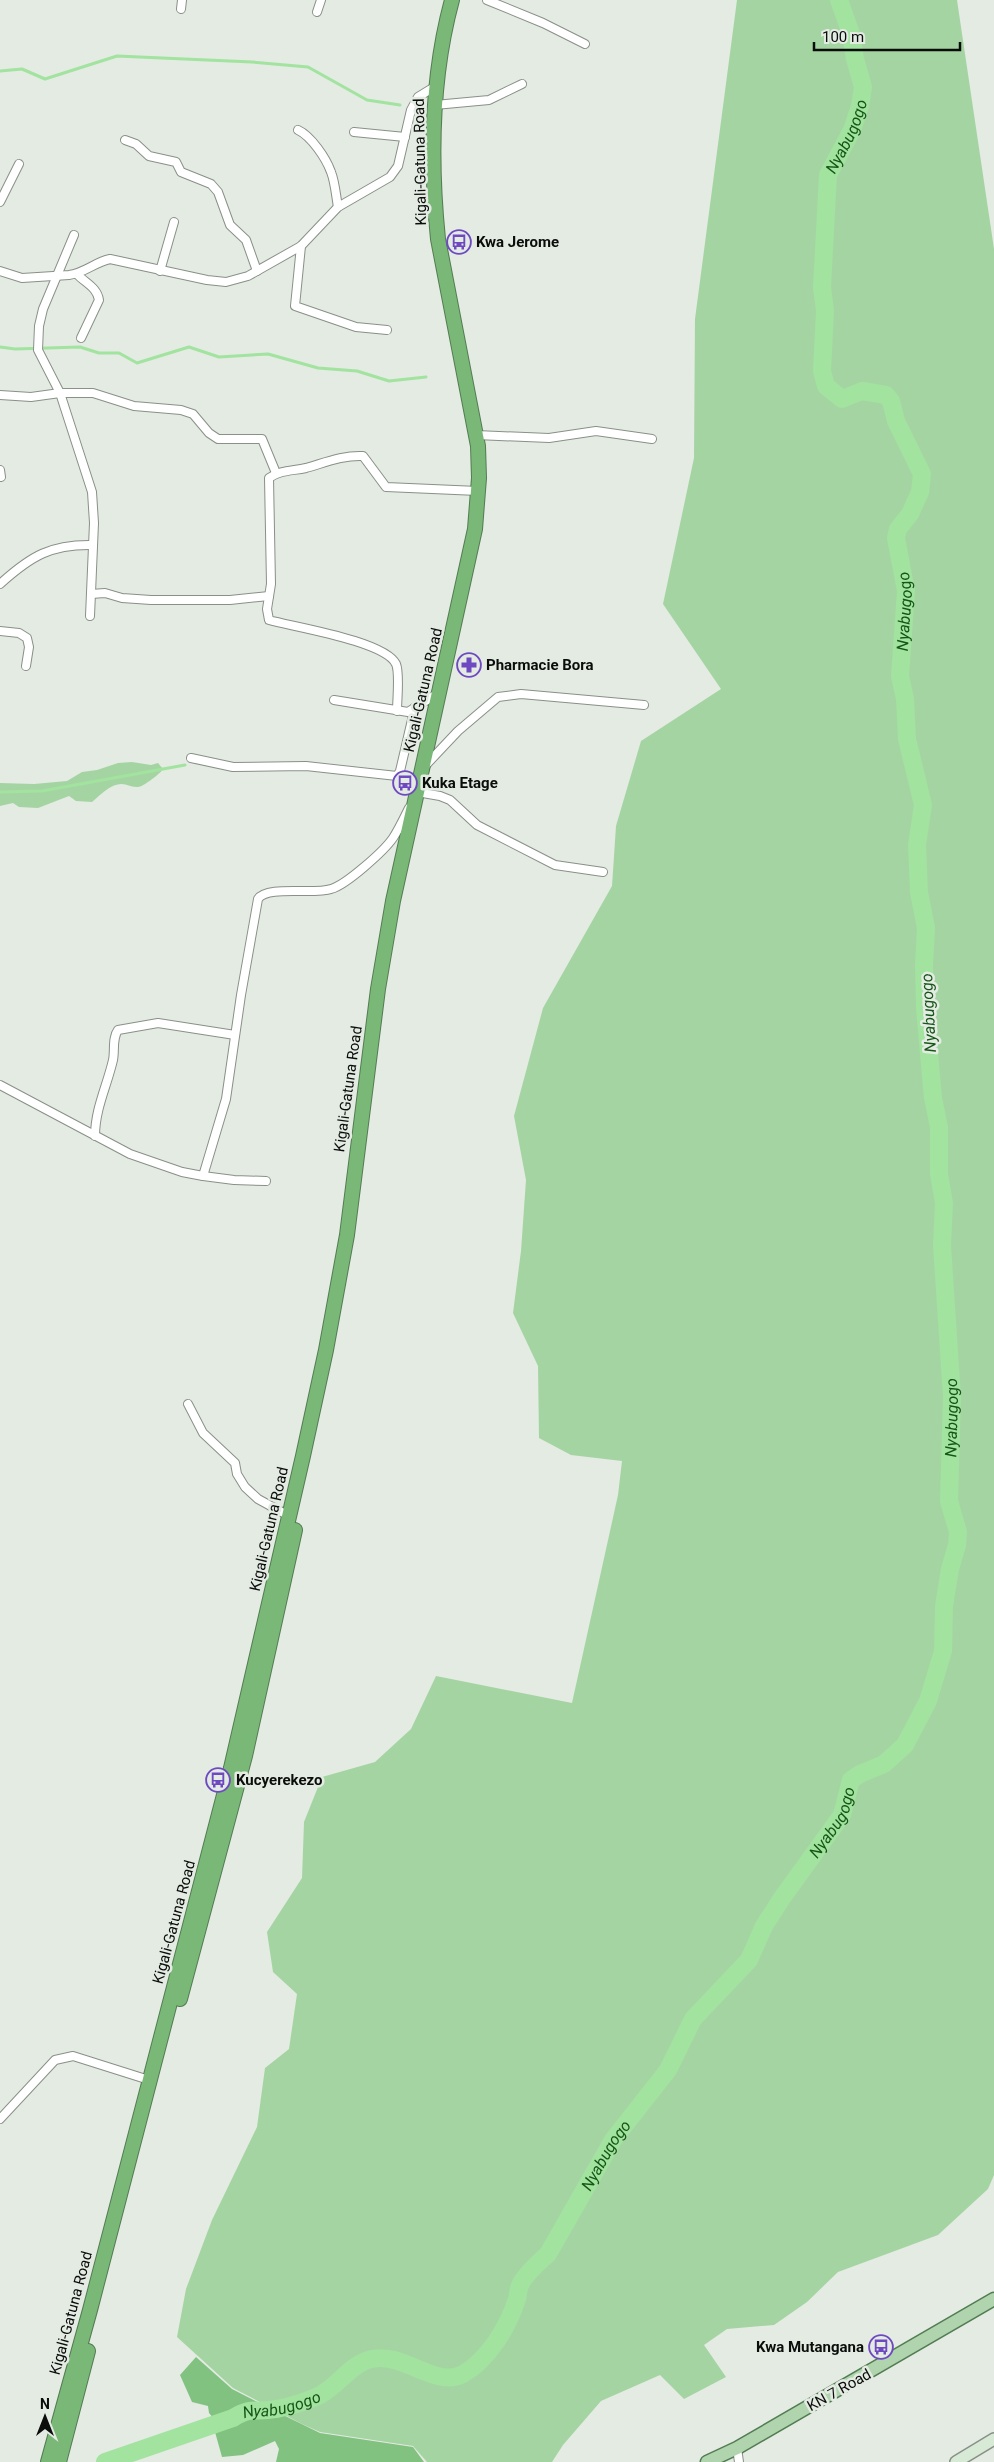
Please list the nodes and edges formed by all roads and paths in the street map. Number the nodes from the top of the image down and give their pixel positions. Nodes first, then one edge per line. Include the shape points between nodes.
1 (182, 0) edge
2 (321, 0) edge
3 (452, 0) edge
4 (488, 0) edge
5 (181, 9) dead end
6 (318, 12) dead end
7 (585, 44) dead end
8 (522, 84) dead end
9 (436, 86) junction
10 (435, 105) junction
11 (298, 130) dead end
12 (354, 132) dead end
13 (405, 136) junction
14 (125, 140) dead end
15 (19, 164) dead end
16 (0, 202) edge
17 (338, 207) junction
18 (174, 222) dead end
19 (74, 235) dead end
20 (301, 246) junction
21 (0, 271) edge
22 (160, 271) junction
23 (257, 271) junction
24 (77, 274) junction
25 (58, 276) junction
26 (387, 330) dead end
27 (81, 338) dead end
28 (60, 393) junction
29 (0, 395) edge
30 (476, 435) junction
31 (652, 439) dead end
32 (276, 473) junction
33 (478, 491) junction
34 (93, 544) junction
35 (0, 584) edge
36 (90, 594) junction
37 (269, 596) junction
38 (90, 616) dead end
39 (0, 631) edge
40 (26, 666) dead end
41 (440, 692) junction
42 (334, 700) dead end
43 (644, 705) dead end
44 (416, 707) junction
45 (397, 711) junction
46 (191, 758) dead end
47 (422, 769) junction
48 (417, 792) junction
49 (603, 872) dead end
50 (235, 1035) junction
51 (0, 1085) edge
52 (95, 1136) junction
53 (203, 1176) junction
54 (266, 1181) dead end
55 (318, 1386) junction
56 (188, 1404) dead end
57 (289, 1516) junction
58 (149, 2080) junction
59 (0, 2119) edge
60 (994, 2299) edge
61 (994, 2439) edge
62 (737, 2448) junction
63 (48, 2462) edge
64 (58, 2462) edge
65 (696, 2462) edge
66 (707, 2462) edge
67 (739, 2462) edge
68 (956, 2462) edge

1 - 5 street
2 - 6 street
3 - 9 highway, Kigali-Gatuna Road
4 - 7 street
8 - 10 street via 490,100
9 - 10 highway, Kigali-Gatuna Road
9 - 13 street via 418,97 411,110
10 - 30 highway, Kigali-Gatuna Road via 438,239
11 - 17 street via 314,142 331,172
12 - 13 street
13 - 17 street via 398,166 390,177
14 - 23 street via 136,144 149,156 171,159 181,172 211,184 218,192 230,225 246,240
15 - 16 street
17 - 20 street
18 - 22 street
19 - 25 street
20 - 23 street
20 - 26 street via 295,306 356,328
21 - 25 street via 22,278
22 - 23 street via 226,282 242,279
22 - 24 street via 110,259 98,261
24 - 25 street
24 - 27 street via 94,289 98,300
25 - 28 street via 43,309 38,350
28 - 29 street via 31,397
28 - 32 street via 93,393 134,406 181,410 193,414 218,439 262,438
28 - 34 street via 92,492
30 - 31 street via 549,438 596,431
30 - 33 highway, Kigali-Gatuna Road
32 - 33 street via 337,458 363,456 386,487
32 - 37 street via 269,478 268,485
33 - 41 highway, Kigali-Gatuna Road via 475,529
34 - 35 street via 50,549 21,565
34 - 36 street
36 - 37 street via 151,600 230,600
36 - 38 street
37 - 45 street via 269,620 346,638 394,661 397,667
39 - 40 street via 19,633 27,638 30,647
41 - 44 street
41 - 47 highway, Kigali-Gatuna Road
42 - 45 street
43 - 47 street via 521,694 498,697 458,731
44 - 45 street via 408,712
44 - 46 street via 396,776 306,766 233,767
47 - 48 highway, Kigali-Gatuna Road
48 - 49 street via 450,800 477,825 555,865
48 - 50 street via 392,840 345,882 322,891 260,895
48 - 55 highway, Kigali-Gatuna Road via 379,979 347,1235
50 - 52 street via 158,1023 118,1030
50 - 53 street via 226,1099
51 - 52 street
52 - 53 street via 156,1164
53 - 54 street
55 - 57 highway, Kigali-Gatuna Road
55 - 64 highway, Kigali-Gatuna Road via 309,1459 245,1756
56 - 57 street via 203,1433 235,1463 245,1487 258,1499
57 - 58 highway, Kigali-Gatuna Road via 231,1768
58 - 59 street via 73,2056 63,2057 55,2060
58 - 63 highway, Kigali-Gatuna Road
60 - 62 main road, KN 7 Road
61 - 68 street
62 - 65 main road
62 - 66 main road, KN 7 Road
62 - 67 street

